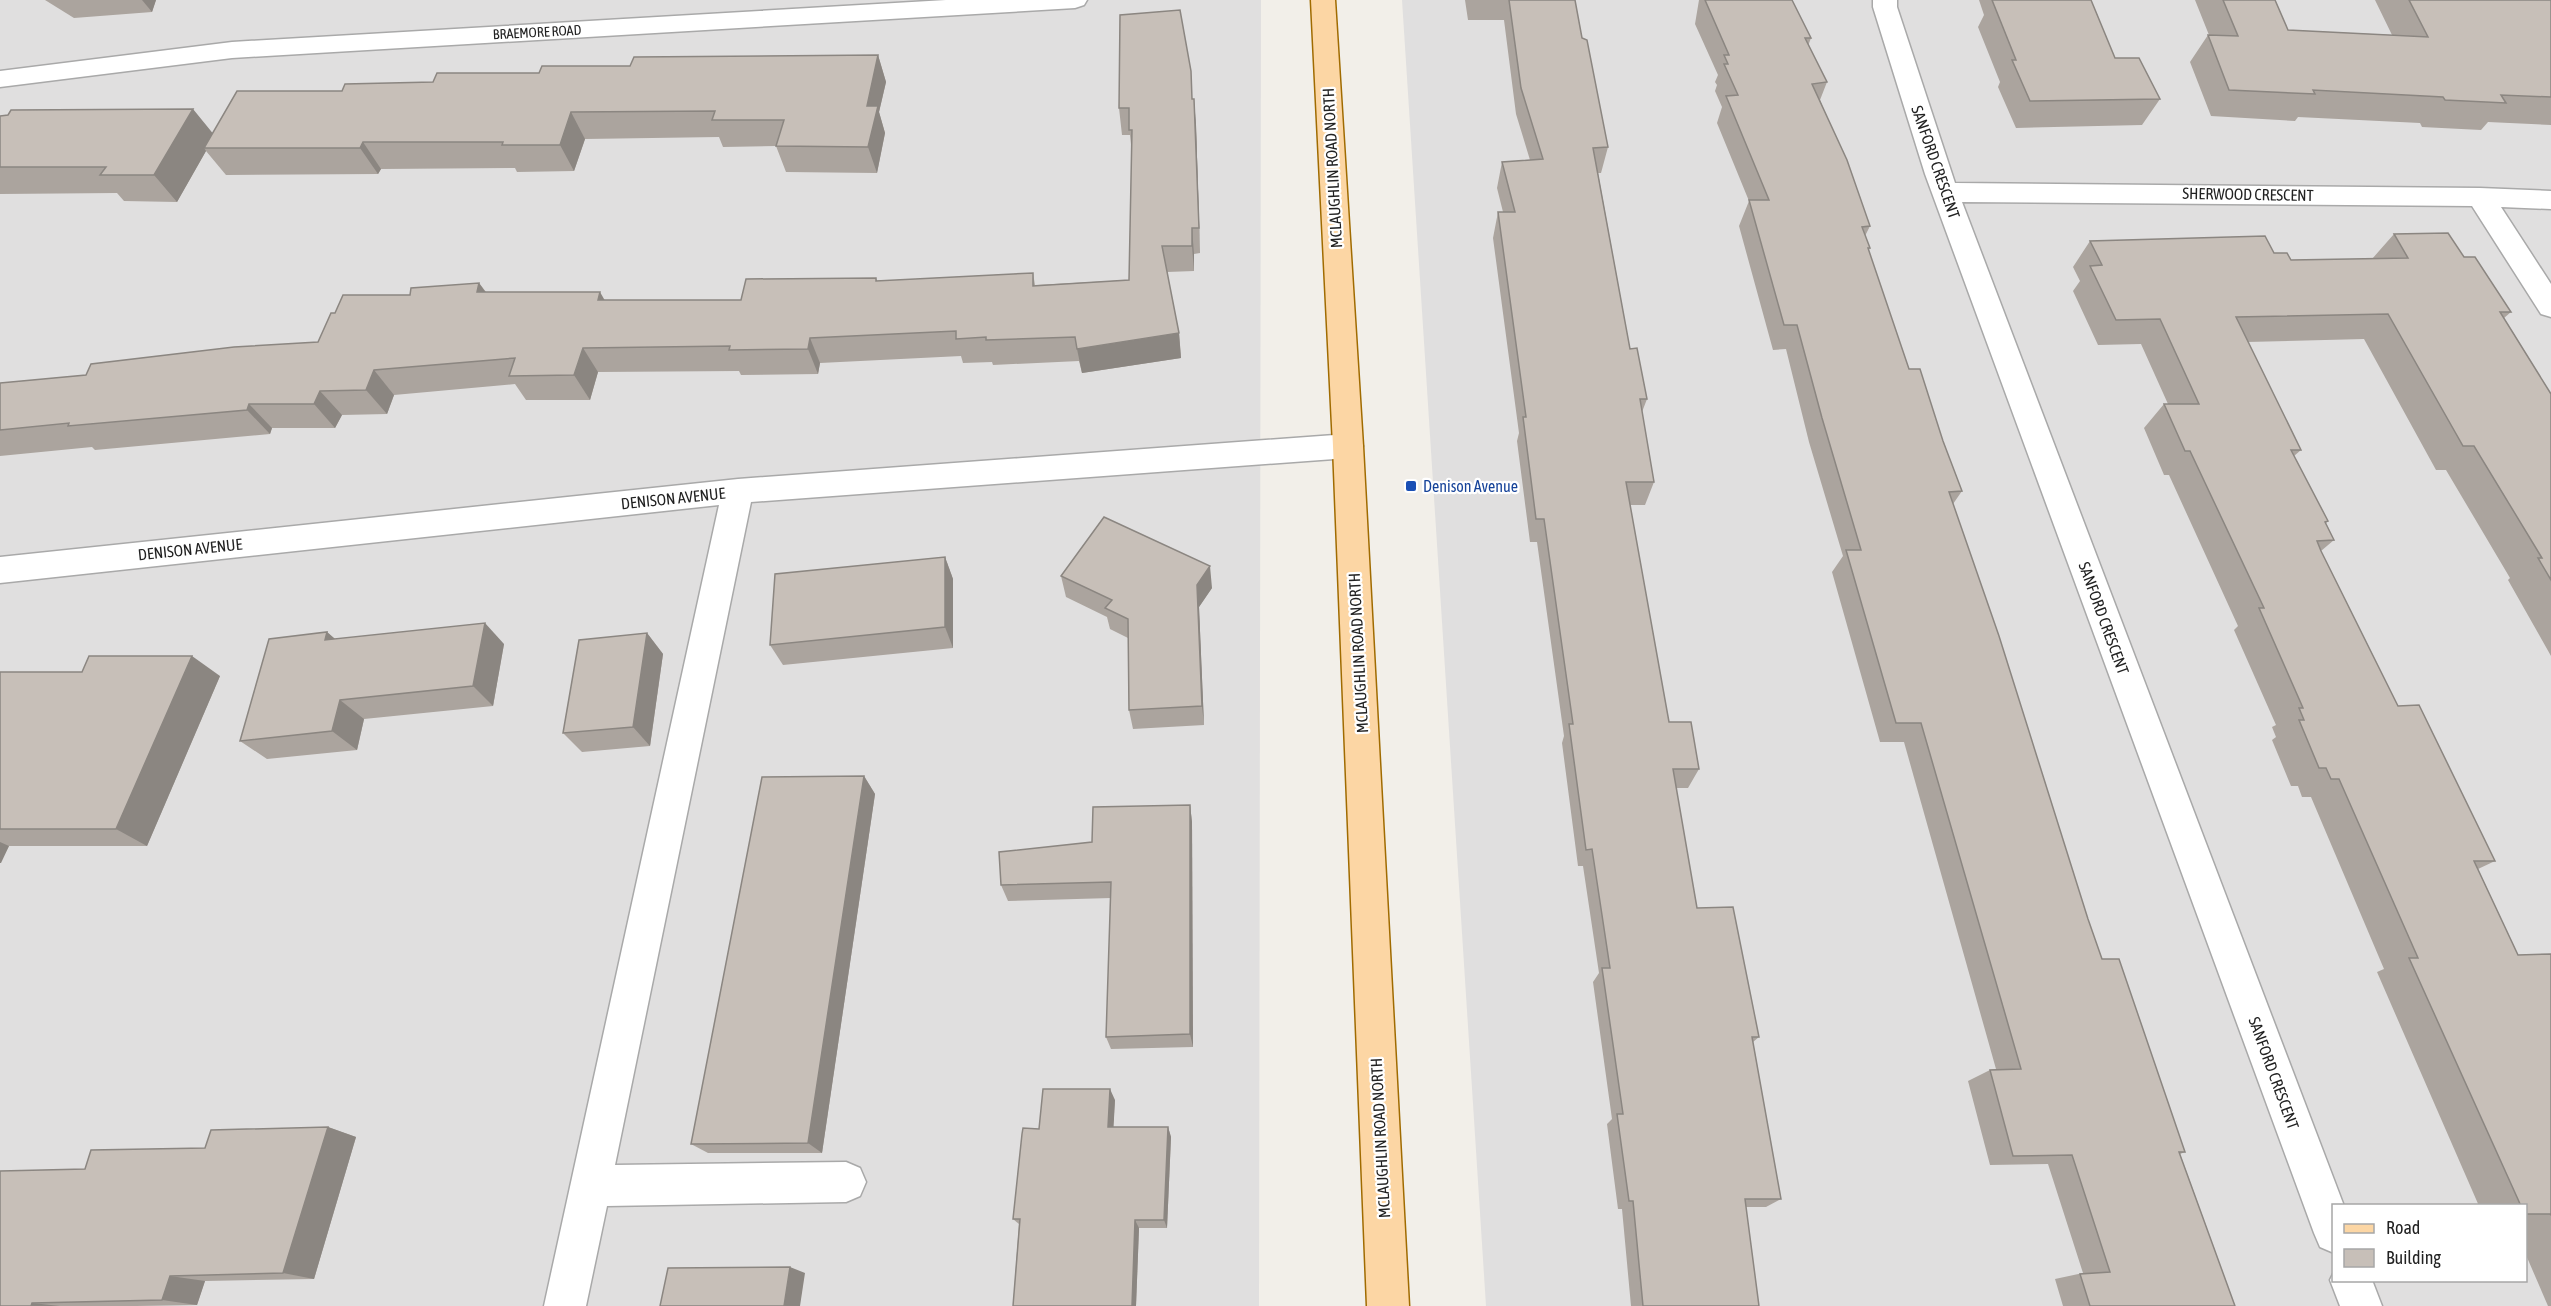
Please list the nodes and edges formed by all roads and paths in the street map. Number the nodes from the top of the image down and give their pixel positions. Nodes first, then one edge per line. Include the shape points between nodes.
1 (1075, 0) edge
2 (1323, 0) edge
3 (1885, 0) edge
4 (0, 79) edge
5 (1945, 192) junction
6 (2480, 197) junction
7 (2551, 200) edge
8 (2551, 307) edge
9 (1348, 446) junction
10 (738, 491) junction
11 (0, 570) edge
12 (846, 1182) dead end
13 (589, 1186) junction
14 (2332, 1228) edge
15 (2351, 1282) edge
16 (565, 1306) edge
17 (1388, 1306) edge
18 (2361, 1306) edge

1 - 4 street, BRAEMORE ROAD via 232,50
2 - 9 main road, MCLAUGHLIN ROAD NORTH
3 - 5 street, SANFORD CRESCENT
5 - 6 street, SHERWOOD CRESCENT
5 - 14 street, SANFORD CRESCENT
6 - 7 street, SHERWOOD CRESCENT
6 - 8 street
9 - 10 street, DENISON AVENUE
9 - 17 main road, MCLAUGHLIN ROAD NORTH
10 - 11 street, DENISON AVENUE
10 - 13 street
12 - 13 street
13 - 16 street
15 - 18 street

